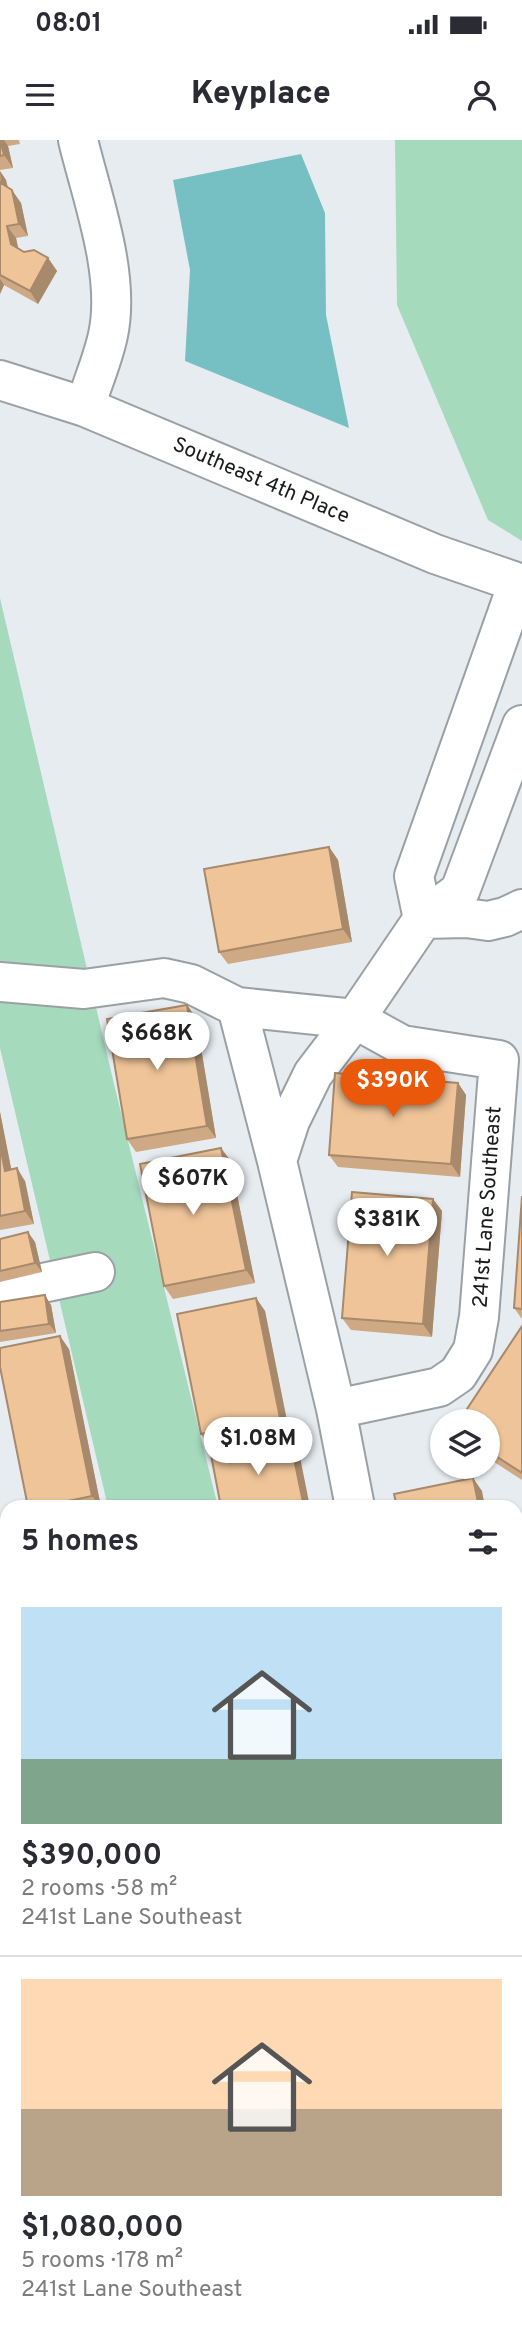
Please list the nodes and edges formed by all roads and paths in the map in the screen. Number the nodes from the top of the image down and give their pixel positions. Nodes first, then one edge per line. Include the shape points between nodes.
1 (78, 140) edge
2 (0, 380) edge
3 (85, 407) junction
4 (520, 583) edge
5 (479, 698) junction
6 (522, 709) edge
7 (522, 725) edge
8 (522, 909) edge
9 (423, 919) junction
10 (0, 982) edge
11 (237, 1007) junction
12 (355, 1019) junction
13 (277, 1161) junction
14 (96, 1272) dead end
15 (0, 1292) edge
16 (335, 1409) junction
17 (354, 1500) edge

1 - 3 street via 111,292 108,334
2 - 3 street, Southeast 4th Place
3 - 4 street, Southeast 4th Place via 435,554
4 - 5 street
5 - 6 street
5 - 9 street via 414,876
7 - 9 street via 460,891
8 - 9 street via 488,921
9 - 12 street
10 - 11 street, 241st Lane Southeast via 84,989 164,978 191,984
11 - 12 street, 241st Lane Southeast
11 - 13 street
12 - 13 street via 313,1074
12 - 16 street, 241st Lane Southeast via 402,1045 499,1060 473,1350 458,1374 439,1387
13 - 16 street
14 - 15 street
16 - 17 street

